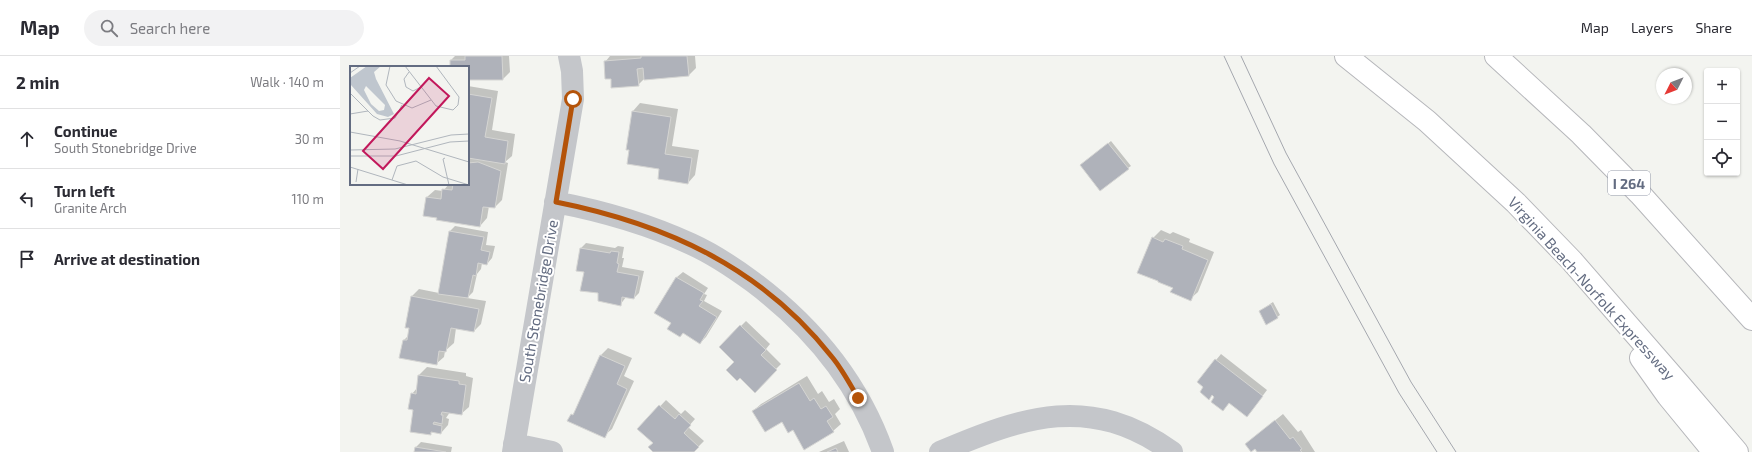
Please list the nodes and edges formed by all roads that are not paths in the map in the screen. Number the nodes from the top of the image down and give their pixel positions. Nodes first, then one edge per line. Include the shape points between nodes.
1 (569, 56) edge
2 (1346, 56) edge
3 (1496, 56) edge
4 (1640, 194) junction
5 (556, 202) junction
6 (1572, 261) junction
7 (1752, 296) edge
8 (1752, 319) edge
9 (513, 448) edge
10 (552, 452) edge
11 (883, 452) edge
12 (940, 452) edge
13 (1172, 452) edge
14 (1714, 452) edge
15 (1737, 452) edge

1 - 5 street, South Stonebridge Drive via 573,99
2 - 6 highway, Virginia Beach-Norfolk Expressway via 1427,121 1516,203
3 - 4 highway, I 264 via 1581,134
4 - 7 highway
4 - 8 highway, I 264
5 - 9 street, South Stonebridge Drive
5 - 11 street via 640,224 692,244 734,268 780,303 815,336 833,358 858,398
6 - 14 highway via 1668,396
6 - 15 highway, Virginia Beach-Norfolk Expressway
9 - 10 street
12 - 13 street via 1033,419 1057,415 1093,417 1123,424

